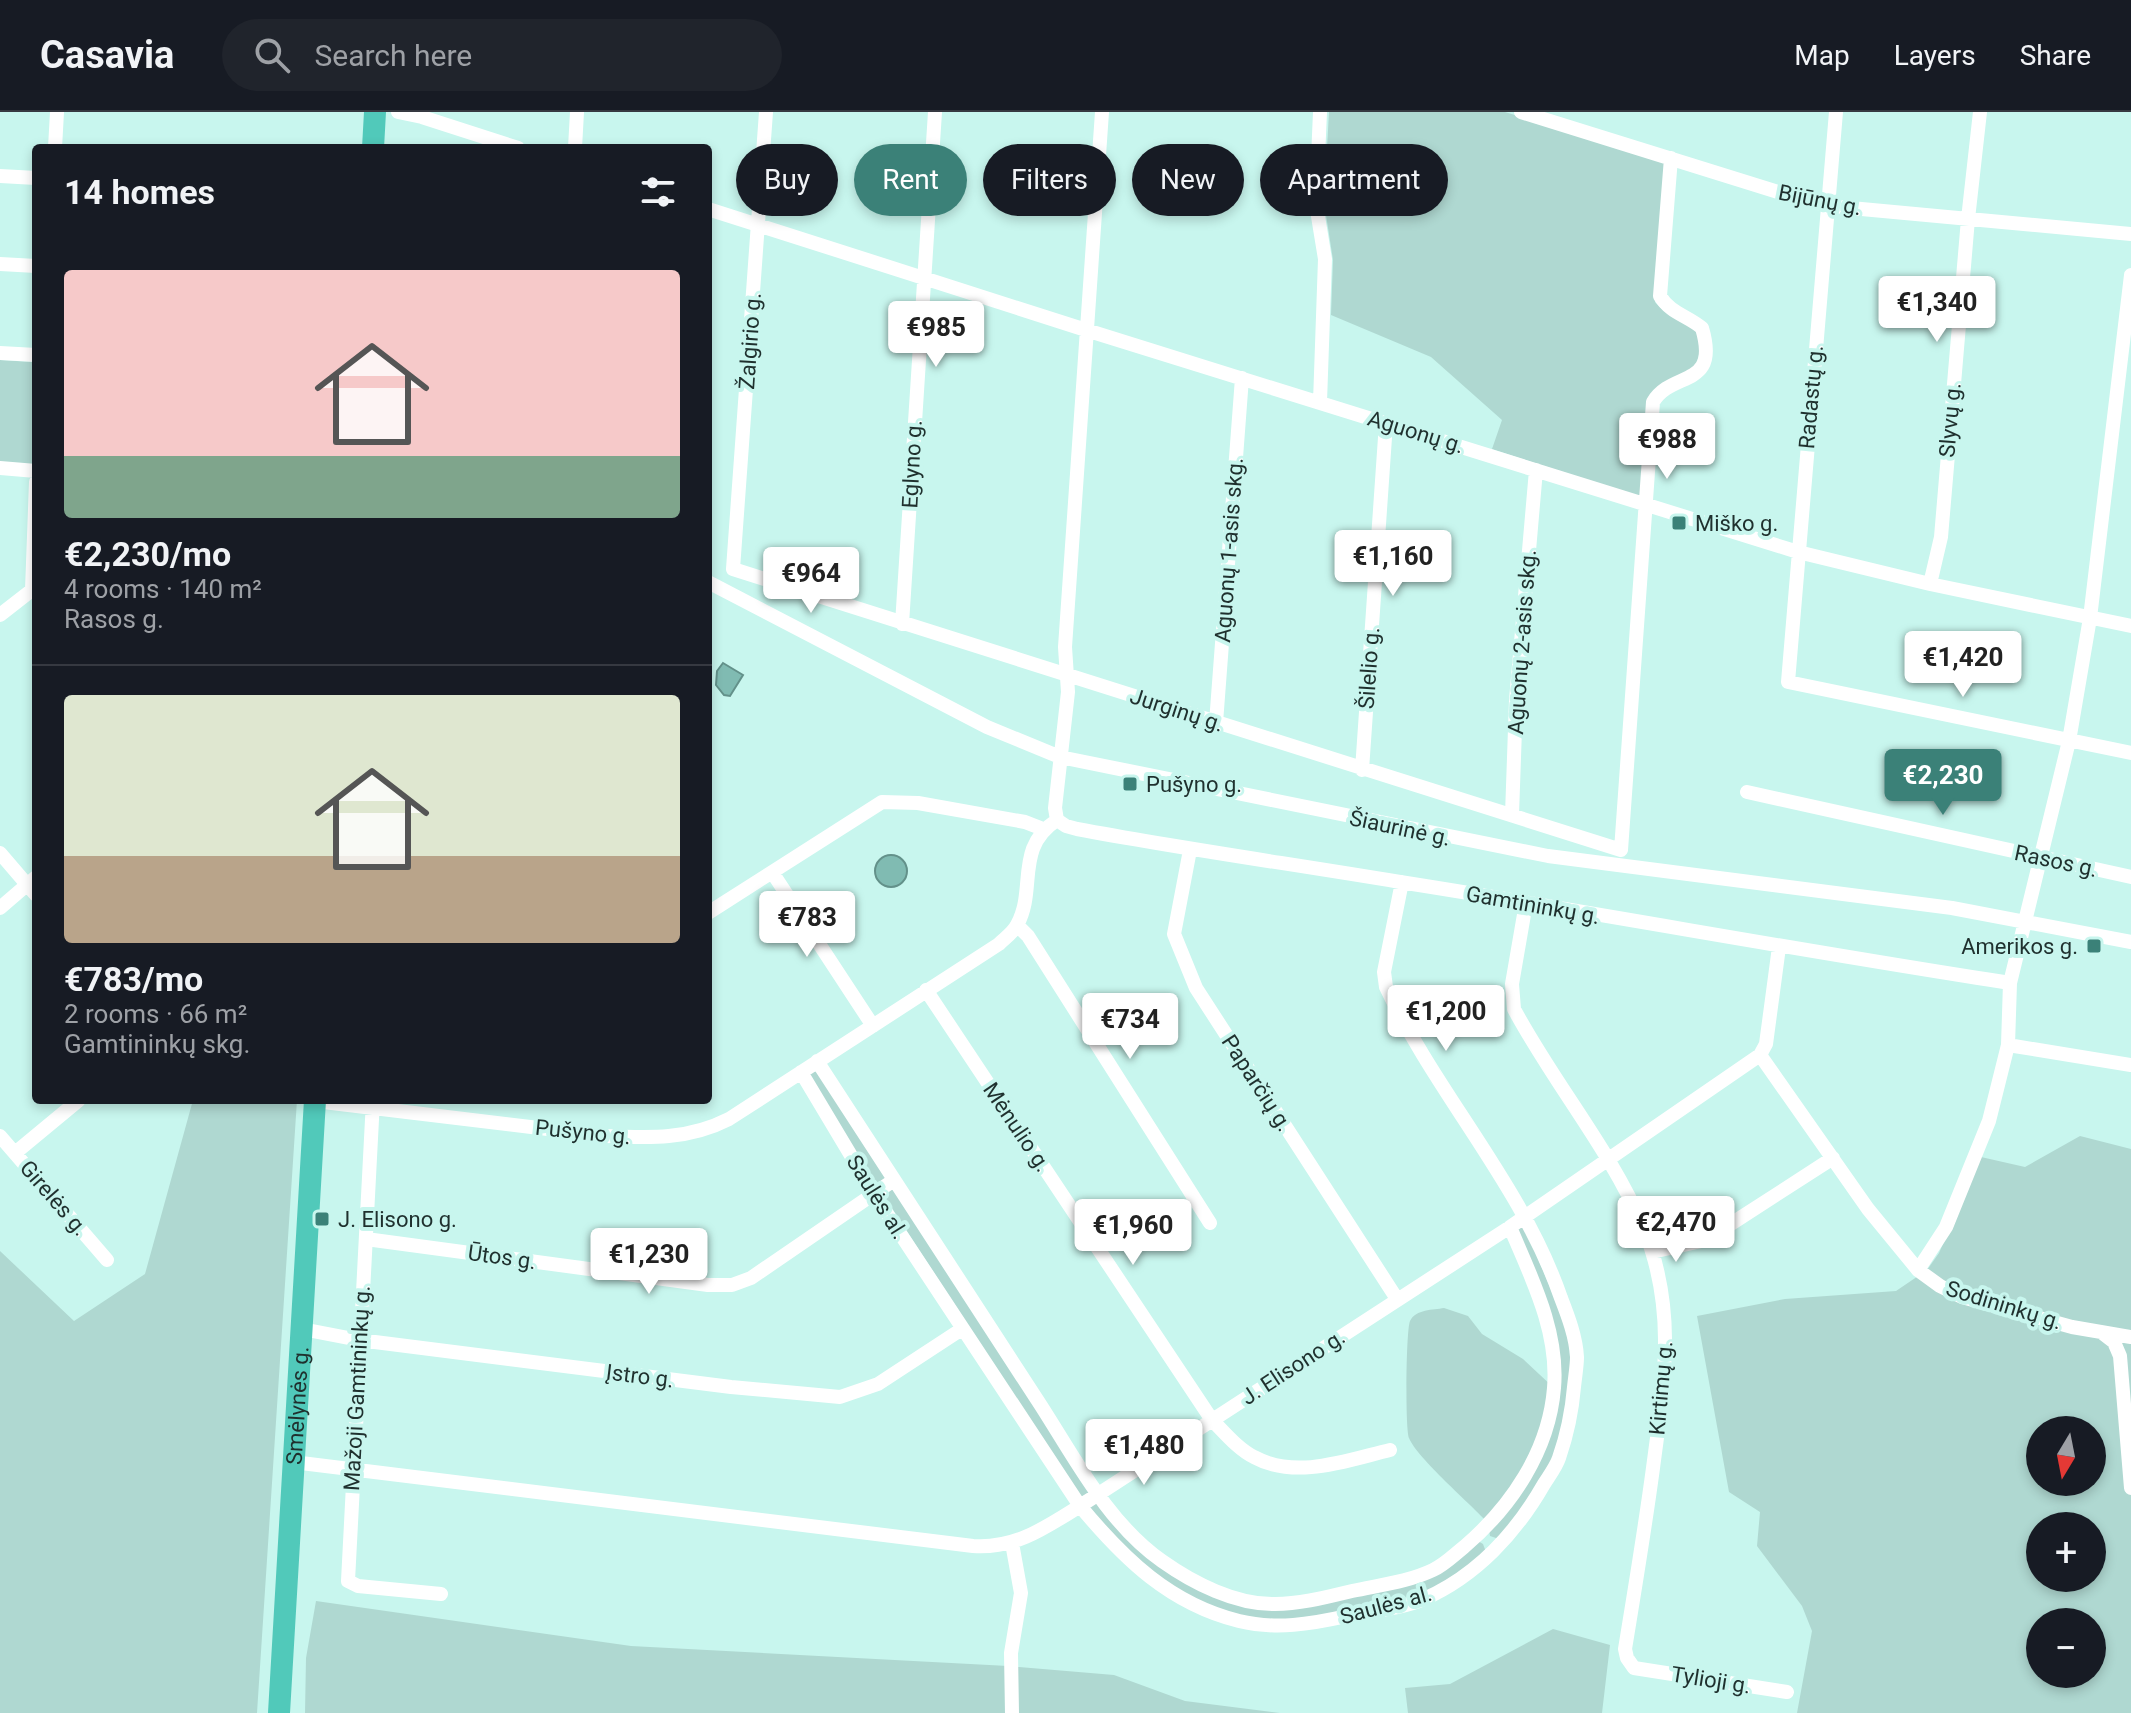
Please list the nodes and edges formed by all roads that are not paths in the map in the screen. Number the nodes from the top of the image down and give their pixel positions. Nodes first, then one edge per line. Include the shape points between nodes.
1 (57, 112) edge
2 (375, 112) edge
3 (398, 112) edge
4 (577, 112) edge
5 (766, 112) edge
6 (935, 112) edge
7 (1102, 112) edge
8 (1320, 112) edge
9 (1521, 112) edge
10 (1836, 112) edge
11 (1980, 112) edge
12 (55, 144) edge
13 (373, 144) edge
14 (506, 144) edge
15 (575, 144) edge
16 (1671, 158) junction
17 (0, 176) edge
18 (32, 178) edge
19 (1826, 205) junction
20 (712, 210) edge
21 (1968, 219) junction
22 (758, 224) junction
23 (2131, 234) edge
24 (0, 264) edge
25 (32, 266) edge
26 (2131, 275) edge
27 (923, 279) junction
28 (1086, 330) junction
29 (2126, 351) edge
30 (0, 353) edge
31 (32, 355) edge
32 (1242, 378) junction
33 (1320, 402) junction
34 (1386, 423) junction
35 (0, 468) edge
36 (1536, 470) junction
37 (32, 471) edge
38 (1647, 504) junction
39 (1798, 552) junction
40 (733, 569) joint
41 (712, 584) edge
42 (1930, 584) junction
43 (32, 594) edge
44 (0, 615) edge
45 (2090, 618) junction
46 (902, 624) junction
47 (2131, 626) edge
48 (1066, 675) junction
49 (1216, 723) junction
50 (2069, 741) junction
51 (2131, 753) edge
52 (1060, 757) junction
53 (1362, 770) junction
54 (1747, 792) dead end
55 (1512, 815) junction
56 (1057, 820) junction
57 (1043, 829) junction
58 (1190, 850) junction
59 (0, 853) edge
60 (2041, 858) junction
61 (772, 872) junction
62 (2131, 877) edge
63 (1402, 882) junction
64 (32, 885) edge
65 (32, 887) edge
66 (1526, 903) junction
67 (0, 908) edge
68 (712, 910) edge
69 (2025, 920) junction
70 (1017, 925) junction
71 (2131, 942) edge
72 (1779, 947) junction
73 (2010, 983) junction
74 (926, 990) junction
75 (873, 1026) junction
76 (2008, 1045) junction
77 (1760, 1055) junction
78 (817, 1061) junction
79 (2131, 1065) edge
80 (801, 1072) junction
81 (74, 1104) edge
82 (315, 1104) edge
83 (373, 1104) edge
84 (0, 1136) edge
85 (15, 1153) junction
86 (1833, 1158) junction
87 (1608, 1159) junction
88 (894, 1180) junction
89 (874, 1194) junction
90 (1525, 1216) junction
91 (1210, 1223) dead end
92 (1510, 1227) junction
93 (366, 1239) junction
94 (1652, 1252) junction
95 (107, 1260) dead end
96 (1918, 1270) junction
97 (1397, 1299) junction
98 (302, 1329) junction
99 (962, 1329) junction
100 (2101, 1332) junction
101 (2131, 1337) edge
102 (359, 1340) junction
103 (1212, 1420) junction
104 (1390, 1450) dead end
105 (293, 1462) junction
106 (353, 1468) junction
107 (2131, 1488) edge
108 (1099, 1494) junction
109 (1080, 1506) junction
110 (1481, 1533) junction
111 (1012, 1543) junction
112 (1496, 1550) junction
113 (441, 1594) dead end
114 (1634, 1668) joint
115 (1787, 1692) dead end
116 (279, 1713) edge
117 (1012, 1713) edge

1 - 12 street
2 - 13 highway
3 - 14 street
4 - 15 street
5 - 22 street, Žalgirio g.
6 - 27 street, Eglyno g.
7 - 28 street
8 - 33 street via 1316,204 1325,259
9 - 16 street, Bijūnų g.
10 - 19 street, Radastų g.
11 - 21 street, Slyvų g.
16 - 19 street, Bijūnų g.
16 - 38 street via 1660,296 1671,310 1702,328 1705,351 1698,372 1653,402
17 - 18 street
19 - 21 street, Bijūnų g.
19 - 39 street, Radastų g.
20 - 22 street, Aguonų g.
21 - 23 street, Bijūnų g.
21 - 42 street, Slyvų g. via 1941,537
22 - 27 street, Aguonų g.
22 - 40 street, Žalgirio g.
24 - 25 street
26 - 29 street
27 - 28 street, Aguonų g.
27 - 46 street, Eglyno g.
28 - 32 street, Aguonų g.
28 - 48 street
29 - 45 street
30 - 31 street
32 - 33 street, Aguonų g.
32 - 49 street, Aguonų 1-asis skg.
33 - 34 street, Aguonų g.
34 - 36 street, Aguonų g.
34 - 53 street, Šilelio g.
35 - 37 street
36 - 38 street, Aguonų g.
36 - 55 street, Aguonų 2-asis skg.
38 - 39 street, Aguonų g.
38 - 55 street, Jurginų g. via 1621,850
39 - 42 street, Aguonų g.
39 - 50 street, Radastų g. via 1788,682
40 - 46 street, Jurginų g.
41 - 52 street, Šiaurinė g. via 998,733
42 - 45 street, Aguonų g.
43 - 44 street
45 - 47 street, Aguonų g.
45 - 50 street
46 - 48 street, Jurginų g.
48 - 49 street, Jurginų g.
48 - 52 street
49 - 53 street, Jurginų g.
50 - 51 street
50 - 60 street
52 - 56 street
52 - 69 street, Šiaurinė g. via 1548,856
53 - 55 street, Jurginų g.
54 - 60 street, Rasos g.
56 - 57 street
56 - 58 street, Gamtininkų g. via 1077,829
57 - 61 street via 918,803 882,802
57 - 70 street via 1030,857
58 - 63 street, Gamtininkų g.
58 - 97 street, Paparčių g. via 1174,934 1196,988
59 - 64 street
60 - 62 street, Rasos g.
60 - 69 street
61 - 68 street
61 - 75 street
63 - 66 street, Gamtininkų g.
63 - 90 street, Saulės al. via 1384,972 1386,987
65 - 67 street
66 - 72 street, Gamtininkų g.
66 - 87 street, Kirtimų g. via 1512,984 1514,1009
69 - 71 street, Šiaurinė g.
69 - 73 street
70 - 74 street, Pušyno g. via 999,944
70 - 91 street
72 - 73 street, Gamtininkų g.
72 - 77 street via 1766,1044
73 - 76 street
74 - 75 street, Pušyno g.
74 - 103 street, Mėnulio g.
75 - 78 street, Pušyno g.
76 - 79 street
76 - 96 street via 1989,1121 1946,1227
77 - 86 street, Sodininkų g.
77 - 87 street, J. Elisono g.
78 - 80 street, Pušyno g.
78 - 88 street, Saulės al.
80 - 83 street, Pušyno g. via 722,1123 668,1138 605,1136
80 - 89 street, Saulės al.
81 - 85 street
82 - 98 highway, Smėlynės g.
83 - 93 street, Mažoji Gamtininkų g.
84 - 85 street, Girelės g.
85 - 95 street, Girelės g.
86 - 94 street via 1706,1240
86 - 96 street, Sodininkų g.
87 - 90 street, J. Elisono g.
87 - 94 street, Kirtimų g.
88 - 89 street, Ūtos g.
88 - 108 street, Saulės al.
89 - 93 street, Ūtos g. via 751,1278 732,1285
89 - 99 street, Saulės al.
90 - 92 street, J. Elisono g.
90 - 112 street, Saulės al. via 1551,1269 1577,1356 1559,1460
92 - 97 street, J. Elisono g.
92 - 110 street, Saulės al. via 1551,1338 1554,1388 1540,1449 1503,1511
93 - 102 street, Mažoji Gamtininkų g.
94 - 114 street, Kirtimų g. via 1667,1322 1666,1371 1625,1649
96 - 100 street, Sodininkų g. via 1962,1297
97 - 103 street, J. Elisono g.
98 - 102 street, Įstro g.
98 - 105 highway, Smėlynės g.
99 - 102 street, Įstro g. via 878,1384 840,1397
99 - 109 street, Saulės al.
100 - 101 street
100 - 107 street via 2120,1356
102 - 106 street, Mažoji Gamtininkų g.
103 - 104 street, Mėnulio g. via 1252,1456 1282,1466 1309,1467
103 - 108 street, J. Elisono g.
105 - 106 street, J. Elisono g.
105 - 116 highway, Smėlynės g.
106 - 111 street, J. Elisono g. via 973,1546
106 - 113 street, Mažoji Gamtininkų g. via 348,1581
108 - 109 street, J. Elisono g.
108 - 110 street, Saulės al. via 1121,1524 1162,1561 1217,1591 1274,1605 1415,1578 1436,1569
109 - 111 street, J. Elisono g.
109 - 112 street, Saulės al. via 1115,1548 1175,1594 1203,1609 1270,1626 1307,1624 1422,1600
110 - 112 street
111 - 117 street via 1021,1593 1011,1653
114 - 115 street, Tylioji g.

